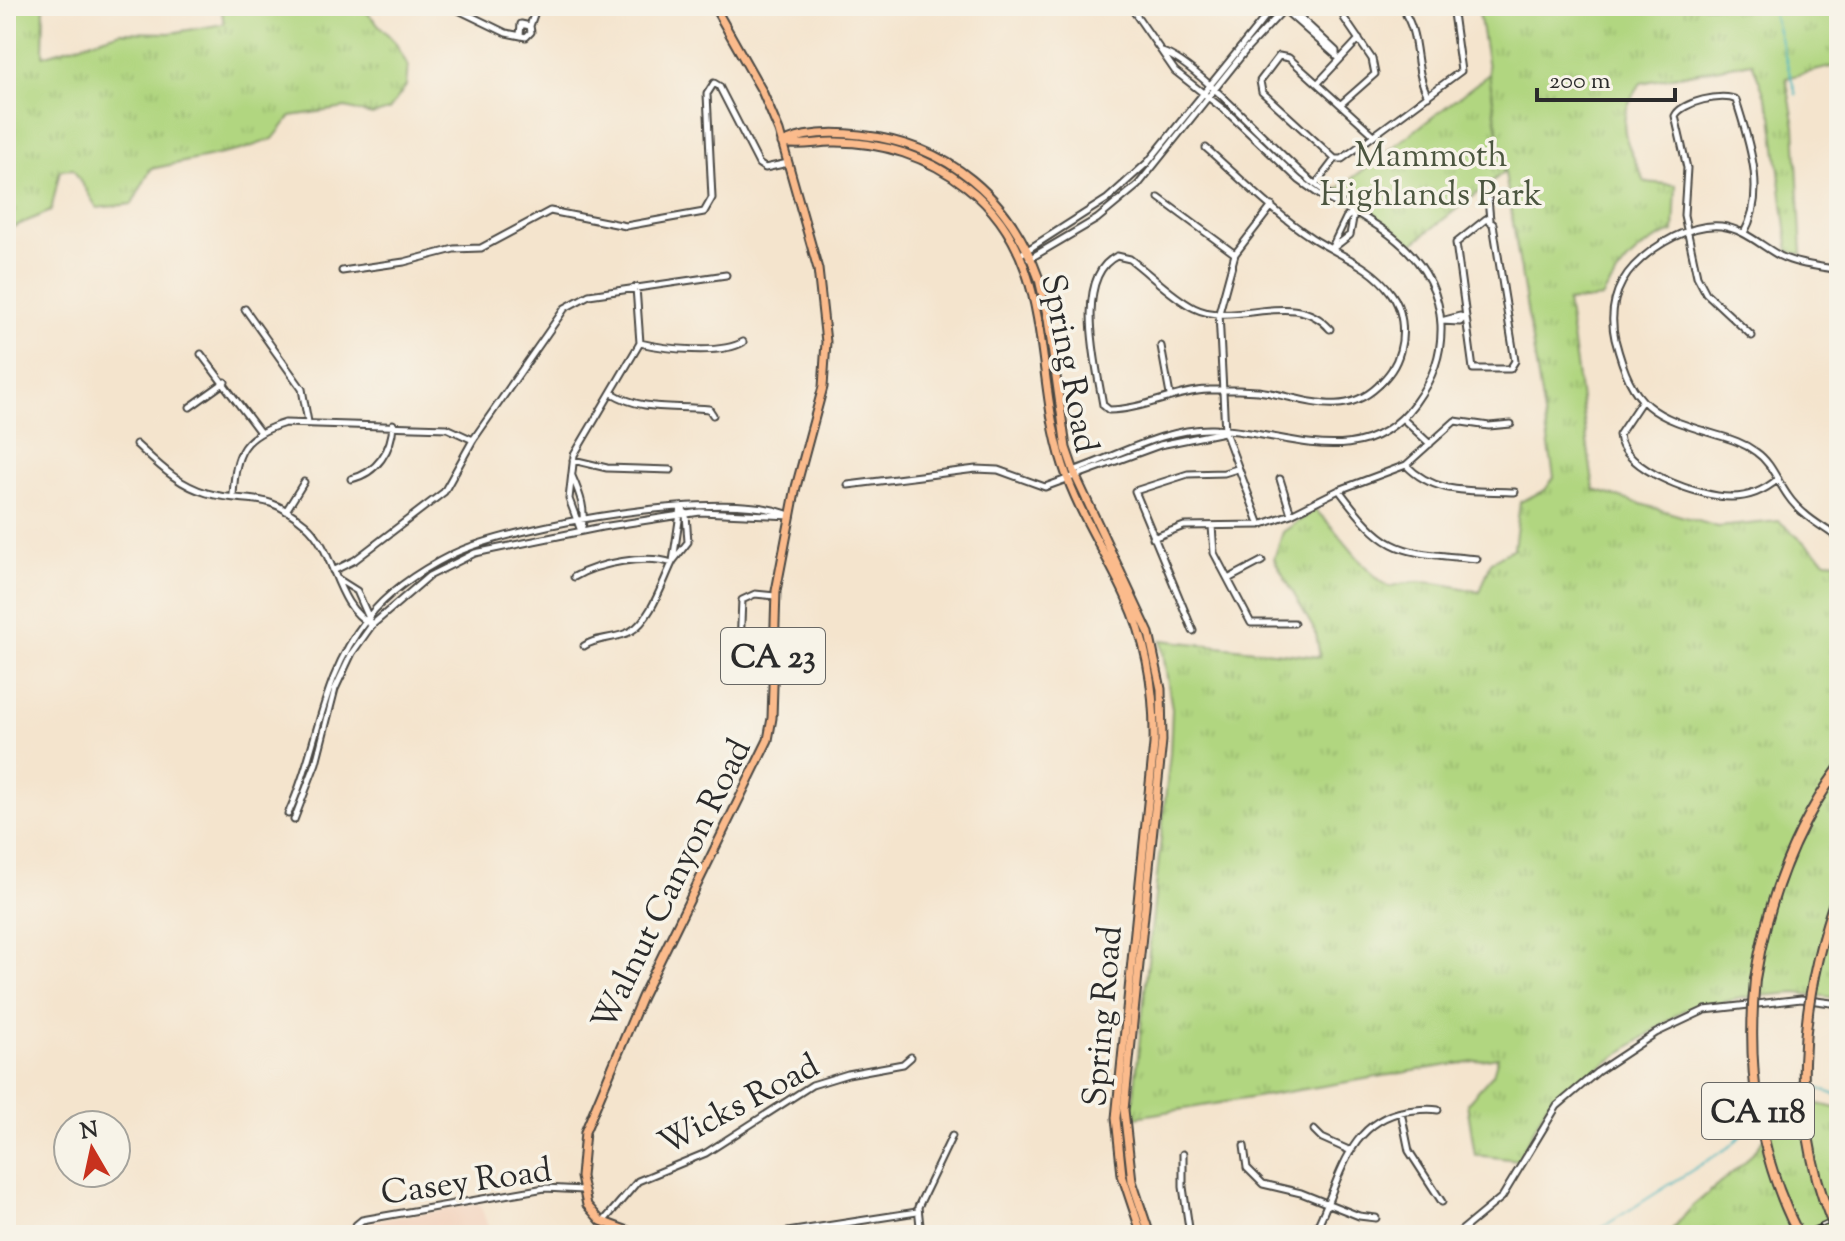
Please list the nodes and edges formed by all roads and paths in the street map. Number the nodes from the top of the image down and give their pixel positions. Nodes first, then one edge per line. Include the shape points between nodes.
1 (450, 6) edge
2 (537, 6) edge
3 (714, 6) edge
4 (1130, 6) edge
5 (1347, 6) edge
6 (1452, 6) edge
7 (1282, 7) edge
8 (1406, 15) dead end
9 (530, 26) junction
10 (519, 31) junction
11 (1359, 39) junction
12 (1162, 52) junction
13 (1338, 57) junction
14 (1318, 83) junction
15 (1209, 86) junction
16 (1215, 91) junction
17 (1203, 94) junction
18 (1428, 96) junction
19 (1209, 98) junction
20 (1341, 104) junction
21 (1839, 120) edge
22 (1374, 135) junction
23 (782, 143) junction
24 (1206, 148) dead end
25 (1335, 159) junction
26 (788, 163) junction
27 (1839, 179) edge
28 (1316, 184) junction
29 (1159, 198) dead end
30 (1488, 198) dead end
31 (1272, 206) junction
32 (1354, 212) junction
33 (1490, 220) junction
34 (1687, 232) junction
35 (1744, 233) junction
36 (1332, 249) junction
37 (1235, 254) junction
38 (1026, 256) junction
39 (1839, 270) edge
40 (342, 271) dead end
41 (726, 275) dead end
42 (636, 287) junction
43 (245, 309) dead end
44 (1219, 313) junction
45 (1464, 318) junction
46 (1441, 321) junction
47 (1330, 329) dead end
48 (1752, 336) dead end
49 (743, 342) dead end
50 (640, 343) junction
51 (1161, 346) dead end
52 (201, 354) dead end
53 (225, 382) junction
54 (1226, 390) junction
55 (612, 393) junction
56 (1170, 395) junction
57 (1641, 402) junction
58 (190, 407) dead end
59 (713, 415) dead end
60 (1403, 419) junction
61 (308, 422) junction
62 (393, 424) junction
63 (1511, 424) dead end
64 (259, 431) junction
65 (1225, 432) junction
66 (473, 440) junction
67 (136, 444) dead end
68 (1430, 444) junction
69 (573, 460) junction
70 (1406, 465) junction
71 (1237, 469) junction
72 (671, 470) dead end
73 (572, 476) junction
74 (1072, 476) junction
75 (351, 479) dead end
76 (1280, 479) dead end
77 (1778, 479) junction
78 (304, 482) dead end
79 (848, 485) dead end
80 (1339, 490) junction
81 (579, 492) junction
82 (1515, 492) dead end
83 (569, 494) junction
84 (233, 495) junction
85 (681, 507) junction
86 (286, 511) junction
87 (686, 514) junction
88 (1291, 514) junction
89 (677, 515) junction
90 (791, 516) junction
91 (581, 522) junction
92 (1260, 525) junction
93 (1212, 526) junction
94 (581, 531) junction
95 (1153, 538) junction
96 (1839, 538) edge
97 (674, 542) junction
98 (686, 546) junction
99 (1477, 559) dead end
100 (1262, 561) dead end
101 (672, 562) junction
102 (333, 571) junction
103 (574, 577) dead end
104 (338, 579) junction
105 (1228, 579) junction
106 (351, 586) junction
107 (343, 592) junction
108 (775, 596) junction
109 (367, 618) junction
110 (1294, 623) dead end
111 (372, 625) junction
112 (1193, 631) dead end
113 (584, 646) dead end
114 (736, 657) dead end
115 (320, 711) junction
116 (327, 713) junction
117 (1839, 768) edge
118 (288, 814) dead end
119 (294, 820) dead end
120 (1839, 888) edge
121 (1839, 1004) edge
122 (911, 1057) dead end
123 (1438, 1110) dead end
124 (1401, 1112) junction
125 (1314, 1130) dead end
126 (952, 1136) dead end
127 (1244, 1146) dead end
128 (1351, 1151) junction
129 (1183, 1154) dead end
130 (583, 1190) junction
131 (1442, 1202) dead end
132 (1329, 1204) junction
133 (917, 1212) junction
134 (1376, 1218) dead end
135 (603, 1222) junction
136 (357, 1235) edge
137 (639, 1235) edge
138 (768, 1235) edge
139 (921, 1235) edge
140 (1142, 1235) edge
141 (1150, 1235) edge
142 (1190, 1235) edge
143 (1310, 1235) edge
144 (1456, 1235) edge
145 (1799, 1235) edge
146 (1838, 1235) edge

1 - 10 street via 503,30
2 - 9 street
3 - 23 main road, Walnut Canyon Road / CA 23 via 762,91
4 - 12 street
5 - 11 street via 1343,14
6 - 18 street via 1461,71
7 - 13 street
7 - 15 street
7 - 16 street
8 - 18 street
9 - 10 street via 525,23
9 - 10 street via 528,36
11 - 13 street
11 - 20 street via 1375,74
12 - 15 street
12 - 17 street
13 - 14 street
14 - 20 street
14 - 25 street via 1289,58 1279,56 1260,81 1262,92
15 - 16 street
15 - 17 street
16 - 19 street
16 - 28 street
17 - 19 street
17 - 38 street via 1148,162 1107,199
18 - 22 street
19 - 32 street via 1299,180
19 - 38 street via 1138,185 1097,219
20 - 22 street
21 - 27 street
22 - 25 street
23 - 26 main road, Walnut Canyon Road / CA 23
23 - 38 main road, Spring Road via 884,147 945,170 995,212
24 - 31 street
25 - 28 street
26 - 40 street via 765,168 759,164 714,83 707,94 712,198 704,212 626,226 550,211 481,248
26 - 90 main road, Walnut Canyon Road / CA 23 via 818,269 826,355 818,411
28 - 32 street
29 - 37 street
30 - 33 street
31 - 36 street
31 - 37 street
32 - 36 street
32 - 36 street via 1350,235
32 - 46 street via 1401,241 1417,259
33 - 45 street via 1456,243
33 - 45 street via 1514,366 1473,369
34 - 35 street via 1719,226
34 - 35 street via 1687,168 1675,116 1684,106 1733,97 1748,138 1755,205
34 - 48 street via 1702,286
34 - 57 street via 1636,264 1614,304 1622,361
35 - 39 street via 1795,262
36 - 54 street via 1364,267 1393,295 1403,336 1392,372 1350,404 1325,406 1259,391
37 - 44 street
38 - 74 main road, Spring Road via 1046,304
41 - 42 street
42 - 50 street
42 - 66 street via 589,295 565,308
43 - 61 street via 302,389
44 - 47 street via 1285,309 1313,315
44 - 54 street
44 - 56 street via 1195,309 1124,256 1106,263 1090,308 1103,405 1109,410
45 - 46 street
46 - 60 street via 1442,348 1430,383
49 - 50 street via 664,349
50 - 55 street
51 - 56 street
52 - 53 street
53 - 58 street
53 - 64 street
54 - 56 street
54 - 65 street
55 - 59 street via 645,408 690,407 709,409
55 - 69 street
57 - 77 street via 1663,417 1746,445 1764,458
57 - 77 street via 1619,435 1622,447 1642,469 1724,497 1756,493
60 - 65 street via 1344,445
60 - 68 street
61 - 62 street
61 - 64 street
62 - 66 street via 447,428
62 - 75 street via 386,455
63 - 68 street via 1455,421
64 - 84 street via 235,462
65 - 71 street
65 - 74 street via 1172,441
66 - 102 street via 444,492
67 - 84 street via 183,484 209,494
68 - 70 street
69 - 72 street via 607,468
69 - 73 street
70 - 80 street
70 - 82 street via 1420,480 1442,489
71 - 92 street
71 - 95 street via 1188,474 1135,491
73 - 81 street
73 - 83 street
74 - 79 street via 1041,486 998,470 976,469
74 - 140 main road, Spring Road via 1133,613 1153,688 1154,744 1116,1118 1122,1175
74 - 141 main road, Spring Road via 1141,610 1161,689 1162,741 1124,1110 1132,1181
76 - 88 street
77 - 96 street via 1794,503
78 - 86 street
80 - 88 street
80 - 99 street via 1391,546
81 - 83 street
81 - 91 street
83 - 91 street
84 - 86 street via 263,499
85 - 87 street
85 - 89 street
85 - 90 street via 735,504
85 - 91 street
86 - 102 street via 307,525
87 - 89 street
87 - 90 street
87 - 98 street
88 - 92 street
89 - 94 street
89 - 97 street
90 - 108 main road, Walnut Canyon Road / CA 23
91 - 94 street
91 - 109 street via 483,542 453,554 392,592
92 - 93 street
93 - 95 street via 1184,526
93 - 105 street via 1214,553
94 - 111 street via 505,545 454,562 415,585
95 - 112 street
97 - 98 street via 677,548
97 - 101 street
98 - 101 street
100 - 105 street
101 - 103 street via 598,567
101 - 113 street via 632,631
102 - 104 street
104 - 106 street
104 - 107 street
105 - 110 street via 1251,623
106 - 107 street
106 - 109 street
107 - 109 street
108 - 114 street via 755,594 742,600
108 - 130 main road, Walnut Canyon Road / CA 23 via 768,740 608,1076 585,1132
109 - 111 street
109 - 115 street via 336,667
111 - 116 street via 352,653
115 - 116 street
115 - 118 street via 306,774
116 - 119 street via 316,763
117 - 145 highway, CA 118, bridge via 1782,871 1755,979 1752,1052 1759,1121 1778,1188
120 - 146 highway, CA 118, bridge via 1812,978 1804,1060 1811,1147
121 - 144 street via 1801,999 1705,1010 1656,1033 1557,1106 1502,1197
122 - 135 street, Wicks Road via 903,1064 812,1085 706,1153 638,1181
123 - 124 street
124 - 128 street via 1365,1129
124 - 131 street via 1409,1151
125 - 128 street
126 - 133 street
127 - 132 street via 1247,1168 1260,1182
128 - 132 street
129 - 142 street
130 - 135 main road via 587,1205
130 - 136 street, Casey Road via 538,1189 357,1222
132 - 134 street
132 - 143 street
133 - 138 street
133 - 139 street
135 - 137 main road

